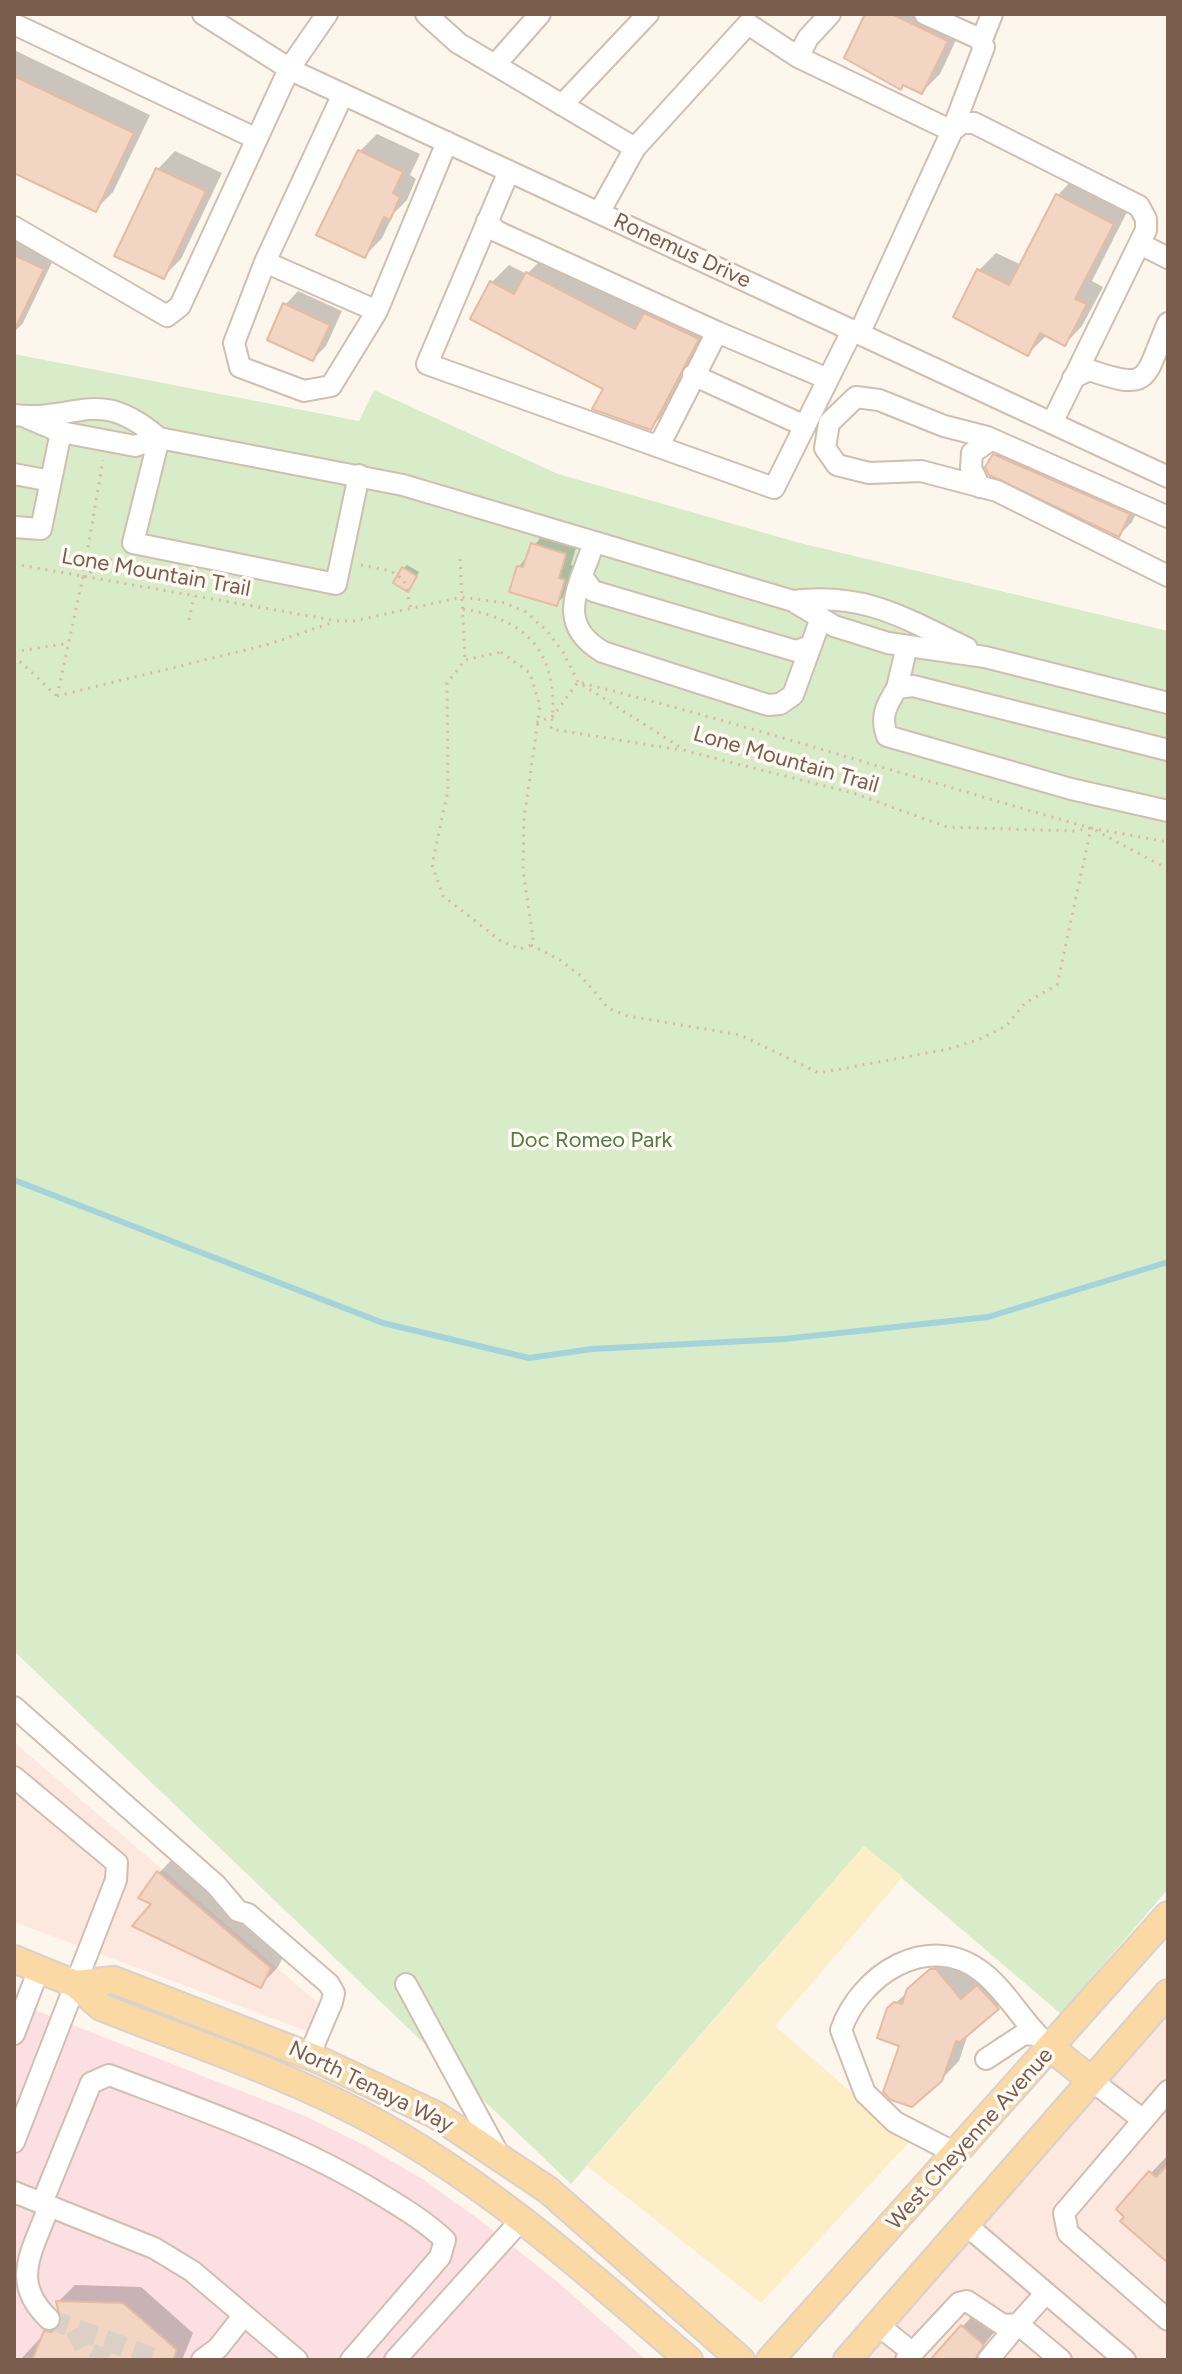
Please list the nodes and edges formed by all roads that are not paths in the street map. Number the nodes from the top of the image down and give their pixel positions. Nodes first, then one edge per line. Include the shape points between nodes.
1 (203, 14) edge
2 (327, 14) edge
3 (427, 14) edge
4 (540, 14) edge
5 (648, 14) edge
6 (830, 14) edge
7 (925, 14) edge
8 (992, 14) edge
9 (744, 19) edge
10 (14, 24) edge
11 (981, 42) junction
12 (798, 57) junction
13 (495, 65) junction
14 (289, 69) junction
15 (343, 94) junction
16 (562, 105) junction
17 (952, 131) junction
18 (257, 139) junction
19 (447, 142) junction
20 (635, 148) junction
21 (509, 171) junction
22 (599, 213) junction
23 (487, 221) junction
24 (14, 227) edge
25 (1140, 244) junction
26 (1168, 258) edge
27 (265, 262) junction
28 (377, 311) junction
29 (1168, 323) edge
30 (717, 332) junction
31 (856, 332) junction
32 (693, 375) junction
33 (1073, 378) junction
34 (828, 379) junction
35 (18, 416) edge
36 (1052, 423) junction
37 (805, 426) junction
38 (61, 432) junction
39 (159, 438) junction
40 (992, 439) junction
41 (653, 445) junction
42 (14, 474) edge
43 (359, 475) junction
44 (1168, 477) edge
45 (51, 481) junction
46 (980, 487) junction
47 (1168, 517) edge
48 (14, 527) edge
49 (594, 542) junction
50 (1168, 576) edge
51 (583, 578) junction
52 (793, 601) junction
53 (821, 618) junction
54 (811, 646) junction
55 (907, 646) junction
56 (985, 657) junction
57 (897, 688) junction
58 (1168, 703) edge
59 (1168, 750) edge
60 (1168, 811) edge
61 (14, 1707) edge
62 (14, 1777) edge
63 (1168, 1915) edge
64 (14, 1959) edge
65 (39, 1969) junction
66 (75, 1984) junction
67 (406, 1984) dead end
68 (1168, 1993) edge
69 (14, 2034) edge
70 (1044, 2042) junction
71 (309, 2056) junction
72 (986, 2059) dead end
73 (1091, 2080) junction
74 (1168, 2091) edge
75 (1143, 2120) junction
76 (14, 2142) edge
77 (957, 2154) junction
78 (499, 2155) junction
79 (14, 2192) edge
80 (45, 2205) junction
81 (523, 2218) junction
82 (965, 2224) junction
83 (1046, 2293) junction
84 (244, 2315) junction
85 (49, 2319) tunnel mouth
86 (1168, 2320) edge
87 (1018, 2324) junction
88 (878, 2325) junction
89 (909, 2356) edge
90 (202, 2360) edge
91 (297, 2360) edge
92 (351, 2360) edge
93 (395, 2360) edge
94 (689, 2360) edge
95 (741, 2360) edge
96 (770, 2360) edge
97 (847, 2360) edge
98 (988, 2360) edge
99 (1061, 2360) edge
100 (1125, 2360) edge

1 - 14 street, Ronemus Drive
2 - 14 street
3 - 13 street via 458,43
4 - 13 street
5 - 16 street
6 - 12 street
7 - 11 street
8 - 11 street
9 - 12 street
9 - 20 street
10 - 18 street
11 - 17 street via 984,47
12 - 17 street
13 - 16 street
14 - 15 street, Ronemus Drive
14 - 18 street
15 - 19 street, Ronemus Drive
15 - 27 street
16 - 20 street
17 - 25 street via 962,123 974,123 1139,206 1146,219
17 - 31 street
18 - 24 street via 180,306 167,316
19 - 21 street, Ronemus Drive
19 - 28 street
20 - 22 street
21 - 22 street, Ronemus Drive
21 - 23 street
22 - 31 street, Ronemus Drive
23 - 30 street via 496,231
23 - 41 street via 427,364
25 - 26 street
25 - 33 street
27 - 28 street
27 - 28 street via 234,343 240,367 304,391 331,386
29 - 33 street via 1139,381 1128,383 1089,370
30 - 32 street
30 - 34 street
31 - 34 street
31 - 36 street, Ronemus Drive
32 - 37 street
32 - 41 street via 662,440
33 - 36 street
34 - 37 street
35 - 38 street
35 - 39 street via 106,407 135,418
36 - 44 street, Ronemus Drive
37 - 41 street via 774,488
38 - 39 street via 135,446
38 - 45 street
39 - 43 street
39 - 43 street via 133,543 336,584
40 - 46 street via 972,453 971,468
40 - 46 street via 856,397 829,423 825,448 837,465 869,473 921,471
40 - 47 street
42 - 45 street
43 - 49 street
45 - 48 street via 41,529
46 - 50 street
49 - 51 street
49 - 52 street
51 - 54 street via 593,591 796,651
51 - 54 street via 572,612 588,643 768,705 793,695
52 - 53 street
52 - 56 street via 829,596 872,605
53 - 54 street
53 - 55 street
55 - 56 street
55 - 57 street
56 - 58 street
57 - 59 street via 913,686
57 - 60 street via 885,707 887,736
61 - 71 street via 216,1885 238,1911 329,1984 332,2002
62 - 66 street via 117,1863 116,1880
63 - 70 main road, West Cheyenne Avenue
64 - 65 main road, North Tenaya Way
65 - 66 main road, North Tenaya Way
65 - 69 street
66 - 71 main road, North Tenaya Way via 114,1980
66 - 76 street
66 - 81 main road, North Tenaya Way via 101,2007 381,2125
67 - 78 street
68 - 73 main road
70 - 72 street via 1024,2034
70 - 73 main road
70 - 77 main road, West Cheyenne Avenue
70 - 77 street via 985,1974 967,1961 916,1957 890,1966 850,2004 841,2030 865,2093 895,2122
71 - 78 main road, North Tenaya Way via 436,2115
73 - 75 street
73 - 82 main road
74 - 75 street
75 - 86 street via 1064,2213 1064,2223 1068,2233
77 - 96 main road, West Cheyenne Avenue
78 - 95 main road, North Tenaya Way via 559,2199
79 - 80 street
80 - 84 street via 154,2248 192,2271
80 - 85 street via 26,2284 29,2298
80 - 92 street via 91,2083 109,2075 275,2139 346,2173 428,2223 445,2240 440,2257
81 - 93 street
81 - 94 main road, North Tenaya Way
82 - 83 street
82 - 88 main road
83 - 87 street
83 - 100 street
84 - 90 street
84 - 91 street
87 - 89 street via 1003,2325 967,2301 959,2303
87 - 98 street
87 - 99 street
88 - 89 street
88 - 97 main road

